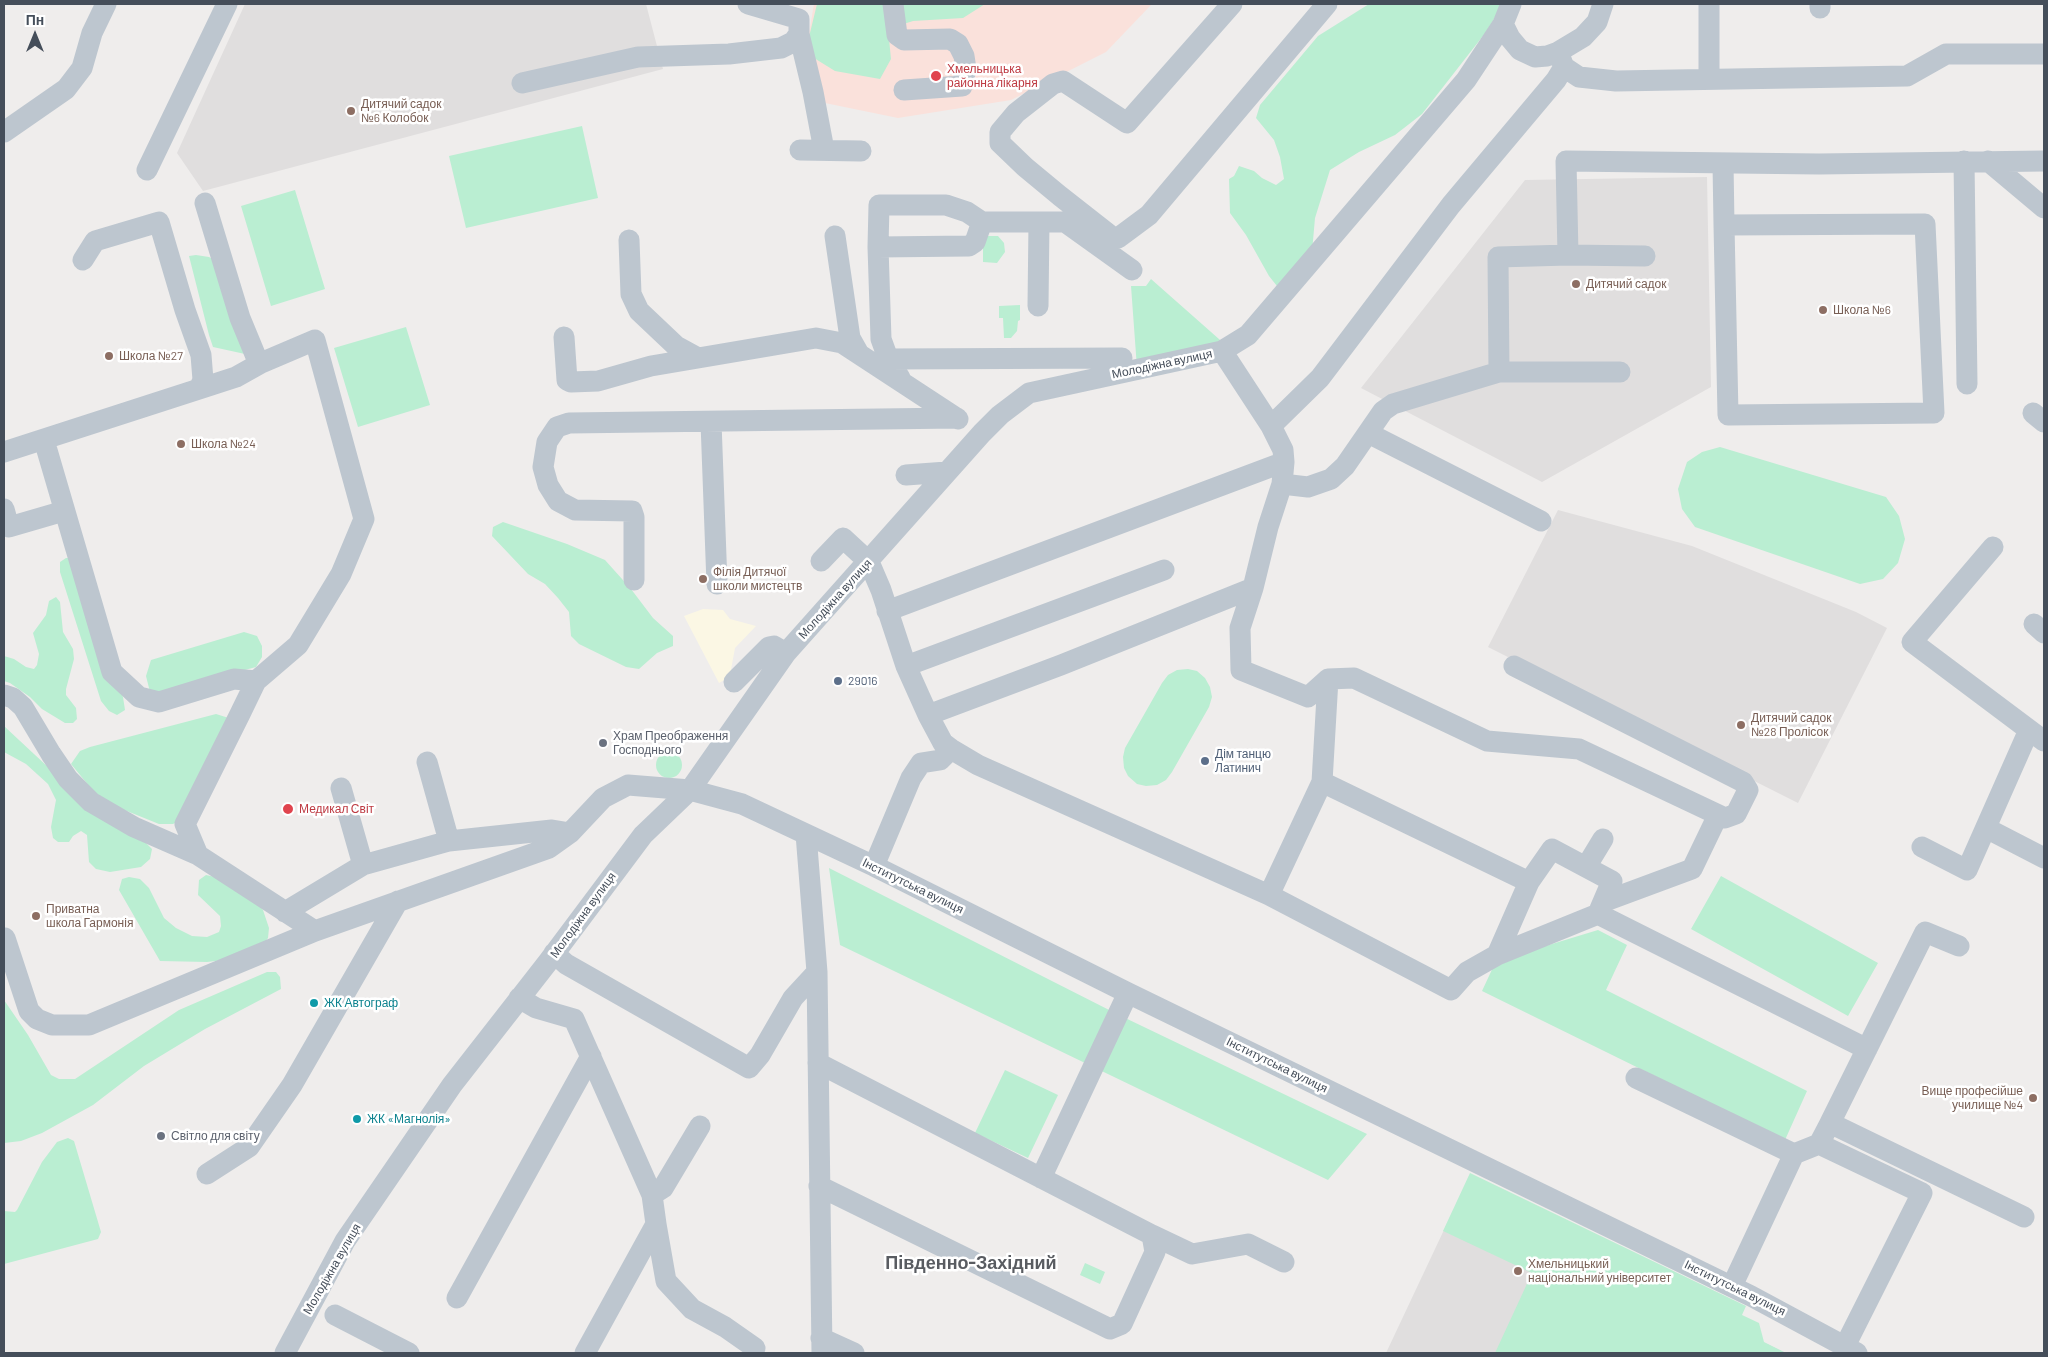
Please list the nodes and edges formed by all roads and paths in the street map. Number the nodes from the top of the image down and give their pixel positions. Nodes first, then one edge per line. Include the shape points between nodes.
1 (106, 4) edge
2 (226, 4) edge
3 (748, 4) edge
4 (893, 4) edge
5 (1232, 4) edge
6 (1327, 4) edge
7 (1511, 4) edge
8 (1602, 4) edge
9 (1709, 4) edge
10 (799, 19) edge
11 (1503, 24) junction
12 (2044, 54) edge
13 (1561, 59) junction
14 (1709, 80) junction
15 (522, 83) dead end
16 (904, 90) dead end
17 (4, 132) edge
18 (800, 150) dead end
19 (824, 150) junction
20 (861, 150) dead end
21 (1964, 161) junction
22 (1988, 161) junction
23 (2044, 161) edge
24 (1723, 163) junction
25 (147, 170) dead end
26 (205, 203) dead end
27 (2044, 208) edge
28 (982, 222) junction
29 (1039, 222) junction
30 (1724, 225) junction
31 (835, 236) dead end
32 (629, 240) dead end
33 (878, 247) junction
34 (1568, 255) junction
35 (1645, 256) dead end
36 (83, 260) dead end
37 (1132, 270) dead end
38 (1038, 306) dead end
39 (564, 337) dead end
40 (1222, 351) junction
41 (859, 354) junction
42 (698, 358) junction
43 (888, 358) junction
44 (1122, 358) dead end
45 (259, 364) junction
46 (1499, 372) junction
47 (1620, 372) dead end
48 (903, 383) junction
49 (1967, 384) dead end
50 (199, 389) junction
51 (957, 418) junction
52 (711, 422) junction
53 (1271, 426) junction
54 (982, 433) junction
55 (1368, 433) junction
56 (44, 440) junction
57 (4, 452) edge
58 (1284, 462) junction
59 (946, 472) junction
60 (906, 475) dead end
61 (1282, 484) junction
62 (4, 509) edge
63 (64, 511) junction
64 (1541, 521) dead end
65 (1993, 547) dead end
66 (821, 561) dead end
67 (869, 562) junction
68 (1164, 570) dead end
69 (634, 580) dead end
70 (717, 584) dead end
71 (1253, 588) junction
72 (887, 611) junction
73 (786, 653) junction
74 (906, 666) junction
75 (1514, 666) dead end
76 (1328, 680) junction
77 (256, 681) junction
78 (734, 682) dead end
79 (4, 695) edge
80 (928, 715) junction
81 (2037, 736) edge
82 (951, 749) junction
83 (427, 762) dead end
84 (1322, 782) junction
85 (341, 788) dead end
86 (690, 790) junction
87 (1718, 815) junction
88 (1986, 828) junction
89 (570, 833) junction
90 (806, 834) junction
91 (1603, 839) dead end
92 (449, 841) junction
93 (1922, 847) dead end
94 (198, 855) junction
95 (2044, 858) edge
96 (363, 866) junction
97 (874, 866) junction
98 (1586, 867) junction
99 (1529, 882) junction
100 (1269, 895) junction
101 (398, 901) junction
102 (1600, 908) junction
103 (285, 912) junction
104 (315, 931) junction
105 (5, 938) edge
106 (1959, 946) dead end
107 (554, 953) junction
108 (1497, 955) junction
109 (817, 972) junction
110 (1128, 993) junction
111 (519, 998) junction
112 (1867, 1049) junction
113 (591, 1056) junction
114 (818, 1064) junction
115 (1636, 1078) dead end
116 (1830, 1123) junction
117 (700, 1126) dead end
118 (1819, 1144) junction
119 (1794, 1154) junction
120 (207, 1174) dead end
121 (1041, 1178) junction
122 (819, 1186) junction
123 (652, 1195) junction
124 (2024, 1217) dead end
125 (656, 1224) junction
126 (1152, 1235) junction
127 (1284, 1262) dead end
128 (1732, 1286) junction
129 (457, 1298) dead end
130 (335, 1315) dead end
131 (822, 1345) edge
132 (1851, 1350) edge
133 (756, 1351) edge
134 (285, 1353) edge
135 (409, 1353) edge
136 (585, 1353) edge
137 (854, 1353) edge

1 - 17 street via 92,33 82,68 66,89
2 - 25 street
3 - 10 street
4 - 16 street via 897,35 904,40 950,39 958,44 966,69 962,86
5 - 6 street via 1127,123 1062,81 1053,84 1016,113 1000,132 1000,143 1024,167 1118,238 1148,215
7 - 11 street, Молодіжна вулиця
8 - 13 street via 1597,22
9 - 14 street
10 - 15 street via 793,42 781,48 729,54 638,57
10 - 19 street
11 - 13 street via 1520,50 1535,57
11 - 40 street, Молодіжна вулиця via 1466,80 1255,327
12 - 14 street via 1946,54 1907,76
13 - 14 street via 1579,78
13 - 53 street via 1556,80 1451,205 1320,378
18 - 19 street
19 - 20 street
21 - 22 street
21 - 24 street
21 - 49 street
22 - 23 street
22 - 27 street
24 - 30 street
24 - 34 street via 1566,161
26 - 45 street via 240,318
28 - 29 street
28 - 33 street via 975,242 969,246
28 - 33 street via 967,212 946,205 879,201
29 - 37 street via 1065,222
29 - 38 street
30 - 30 street via 1728,415 1934,413 1926,224
31 - 41 street via 850,338
32 - 42 street via 631,294 639,311 676,346
33 - 43 street via 881,338
34 - 35 street
34 - 46 street via 1498,257
36 - 50 street via 95,241 159,222 201,355
39 - 42 street via 567,380 571,382 598,381 651,366
40 - 53 street
40 - 54 street, Молодіжна вулиця via 1029,393
41 - 42 street via 842,343 816,338
41 - 48 street
43 - 44 street
43 - 48 street
45 - 50 street via 236,377
45 - 77 street via 315,340 364,519 341,574 298,645
46 - 47 street
46 - 55 street via 1393,404 1383,411
48 - 51 street
50 - 56 street
51 - 52 street
51 - 54 street
52 - 69 street via 569,423 557,427 547,442 543,467 558,502 575,510 632,511
52 - 70 street
53 - 58 street via 1283,450
54 - 59 street, Молодіжна вулиця
55 - 61 street via 1345,466 1331,479 1308,487
55 - 64 street
56 - 57 street
56 - 63 street
58 - 61 street
58 - 72 street
59 - 60 street
59 - 67 street, Молодіжна вулиця
61 - 71 street
62 - 63 street via 8,527
63 - 77 street via 112,672 139,697 159,702 234,679
65 - 81 street via 1912,642
66 - 67 street via 843,538
67 - 72 street
67 - 73 street, Молодіжна вулиця
68 - 74 street
71 - 76 street via 1240,628 1241,670 1308,698
71 - 80 street
72 - 74 street
73 - 78 street via 774,646 769,647
73 - 86 street, Молодіжна вулиця
74 - 80 street
75 - 87 street via 1743,782 1748,790 1736,814 1725,818
76 - 84 street
76 - 87 street via 1354,678 1488,741 1578,749
77 - 94 street via 246,717 185,824
79 - 94 street via 23,707 68,779 91,802 134,827
80 - 82 street via 943,742
81 - 88 street
82 - 97 street via 940,760 921,763 911,778
82 - 100 street via 987,769
83 - 92 street
84 - 99 street
84 - 100 street
85 - 96 street
86 - 89 street, Інститутська вулиця via 628,785 603,798
86 - 90 street, Інститутська вулиця via 742,804
86 - 107 street, Молодіжна вулиця via 643,835
87 - 102 street via 1692,869
88 - 93 street via 1967,870
88 - 95 street
89 - 92 street via 552,830
89 - 101 street, Інститутська вулиця via 550,848
90 - 97 street, Інститутська вулиця
90 - 109 street
91 - 98 street
92 - 96 street
94 - 103 street
96 - 103 street
97 - 110 street, Інститутська вулиця
98 - 99 street via 1552,849
98 - 102 street via 1612,881
99 - 108 street
100 - 108 street via 1451,990 1467,972
101 - 104 street, Інститутська вулиця
101 - 120 street via 292,1085 249,1147
102 - 108 street
102 - 112 street
103 - 104 street
104 - 105 street, Інститутська вулиця via 89,1025 52,1025 33,1016
106 - 112 street via 1925,932
107 - 109 street via 566,964 749,1068 760,1056 793,998
107 - 111 street, Молодіжна вулиця
109 - 114 street
110 - 121 street
110 - 128 street, Інститутська вулиця
111 - 113 street via 536,1008 574,1019
111 - 134 street, Молодіжна вулиця via 452,1085 345,1241
112 - 116 street
113 - 123 street
113 - 129 street
114 - 121 street
114 - 122 street
115 - 119 street
116 - 118 street
116 - 124 street
117 - 123 street via 663,1188
118 - 119 street
118 - 132 street via 1922,1193
119 - 128 street
121 - 126 street
122 - 126 street via 1110,1329 1122,1324 1155,1252
122 - 131 street
123 - 125 street
125 - 133 street via 666,1281 692,1309 725,1327
125 - 136 street
126 - 127 street via 1192,1254 1248,1244
128 - 132 street, Інститутська вулиця
130 - 135 street
131 - 137 street

